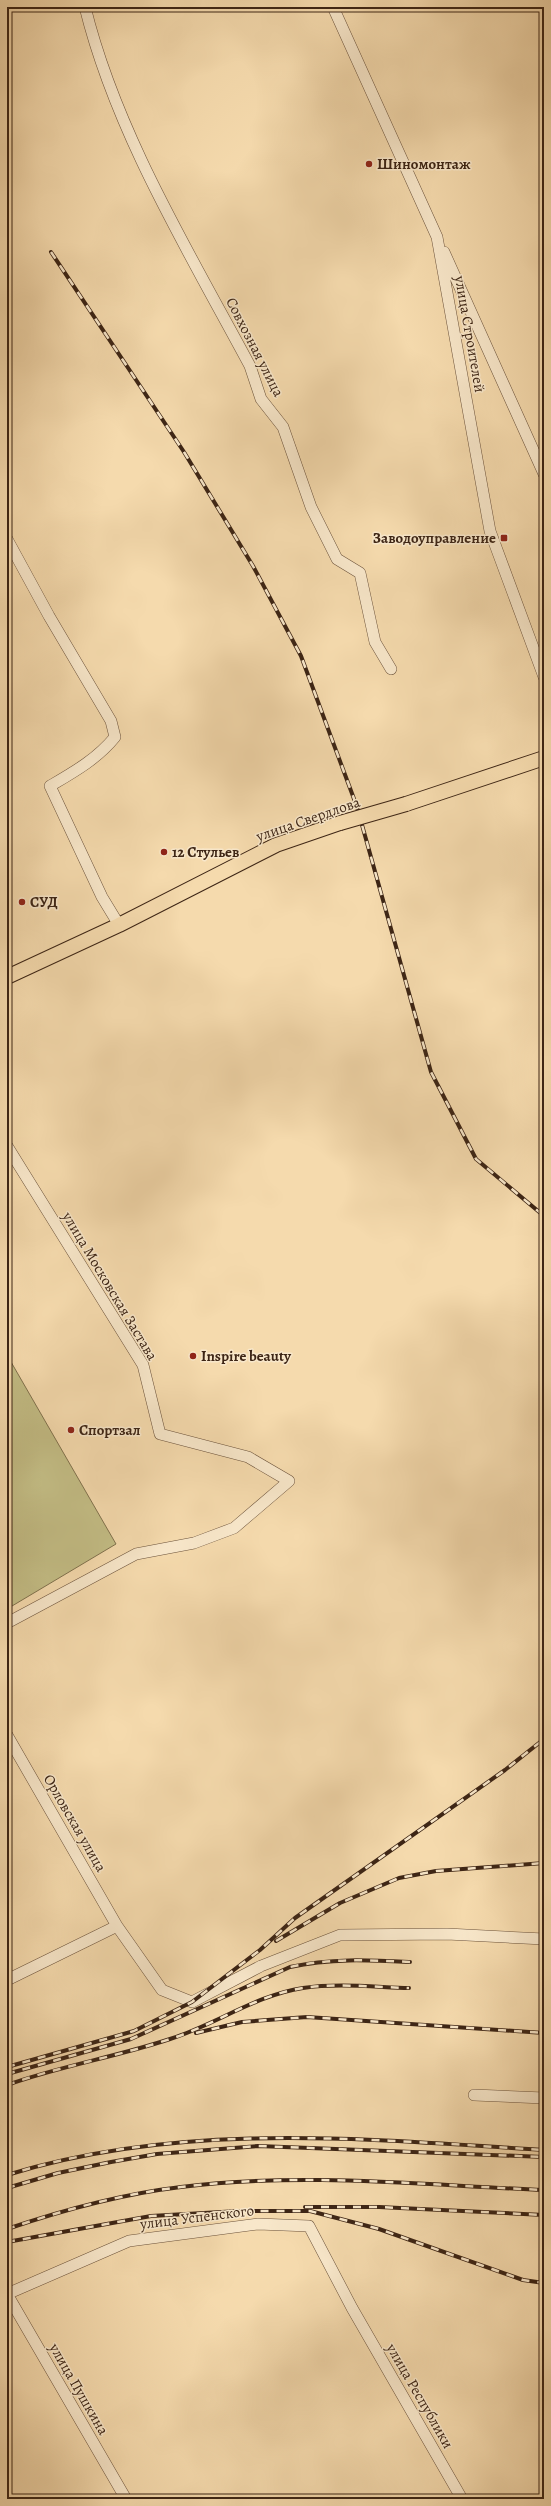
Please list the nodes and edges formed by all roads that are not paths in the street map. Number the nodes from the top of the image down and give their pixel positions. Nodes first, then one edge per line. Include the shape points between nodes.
1 (85, 7) edge
2 (333, 7) edge
3 (437, 237) junction
4 (544, 474) edge
5 (7, 539) edge
6 (391, 669) dead end
7 (544, 677) edge
8 (544, 758) edge
9 (119, 925) junction
10 (7, 976) edge
11 (7, 1146) edge
12 (7, 1623) edge
13 (7, 1735) edge
14 (117, 1926) junction
15 (544, 1939) edge
16 (7, 1980) edge
17 (474, 2095) dead end
18 (544, 2098) edge
19 (7, 2294) edge
20 (352, 2308) joint
21 (126, 2499) edge
22 (462, 2499) edge

1 - 6 street, Совхозная улица via 95,50 139,155 250,366 261,399 283,426 311,507 337,559 360,572 375,642
2 - 3 street, улица Строителей
3 - 4 street
3 - 7 street, улица Строителей via 490,531
5 - 9 street via 111,721 115,737 107,747 92,761 50,786 102,896
8 - 9 main road, улица Свердлова, bridge via 276,845
9 - 10 main road, улица Свердлова
11 - 12 street, улица Московская Застава via 143,1365 160,1434 248,1457 289,1481 234,1528 194,1543 136,1554
13 - 14 street, Орловская улица
14 - 15 street, Орловская улица via 162,1990 192,2002 261,1966 340,1935 448,1934
14 - 16 street
17 - 18 street
19 - 20 street, улица Успенского via 129,2241 258,2224 309,2226
19 - 21 street, улица Пушкина
20 - 22 street, улица Республики

